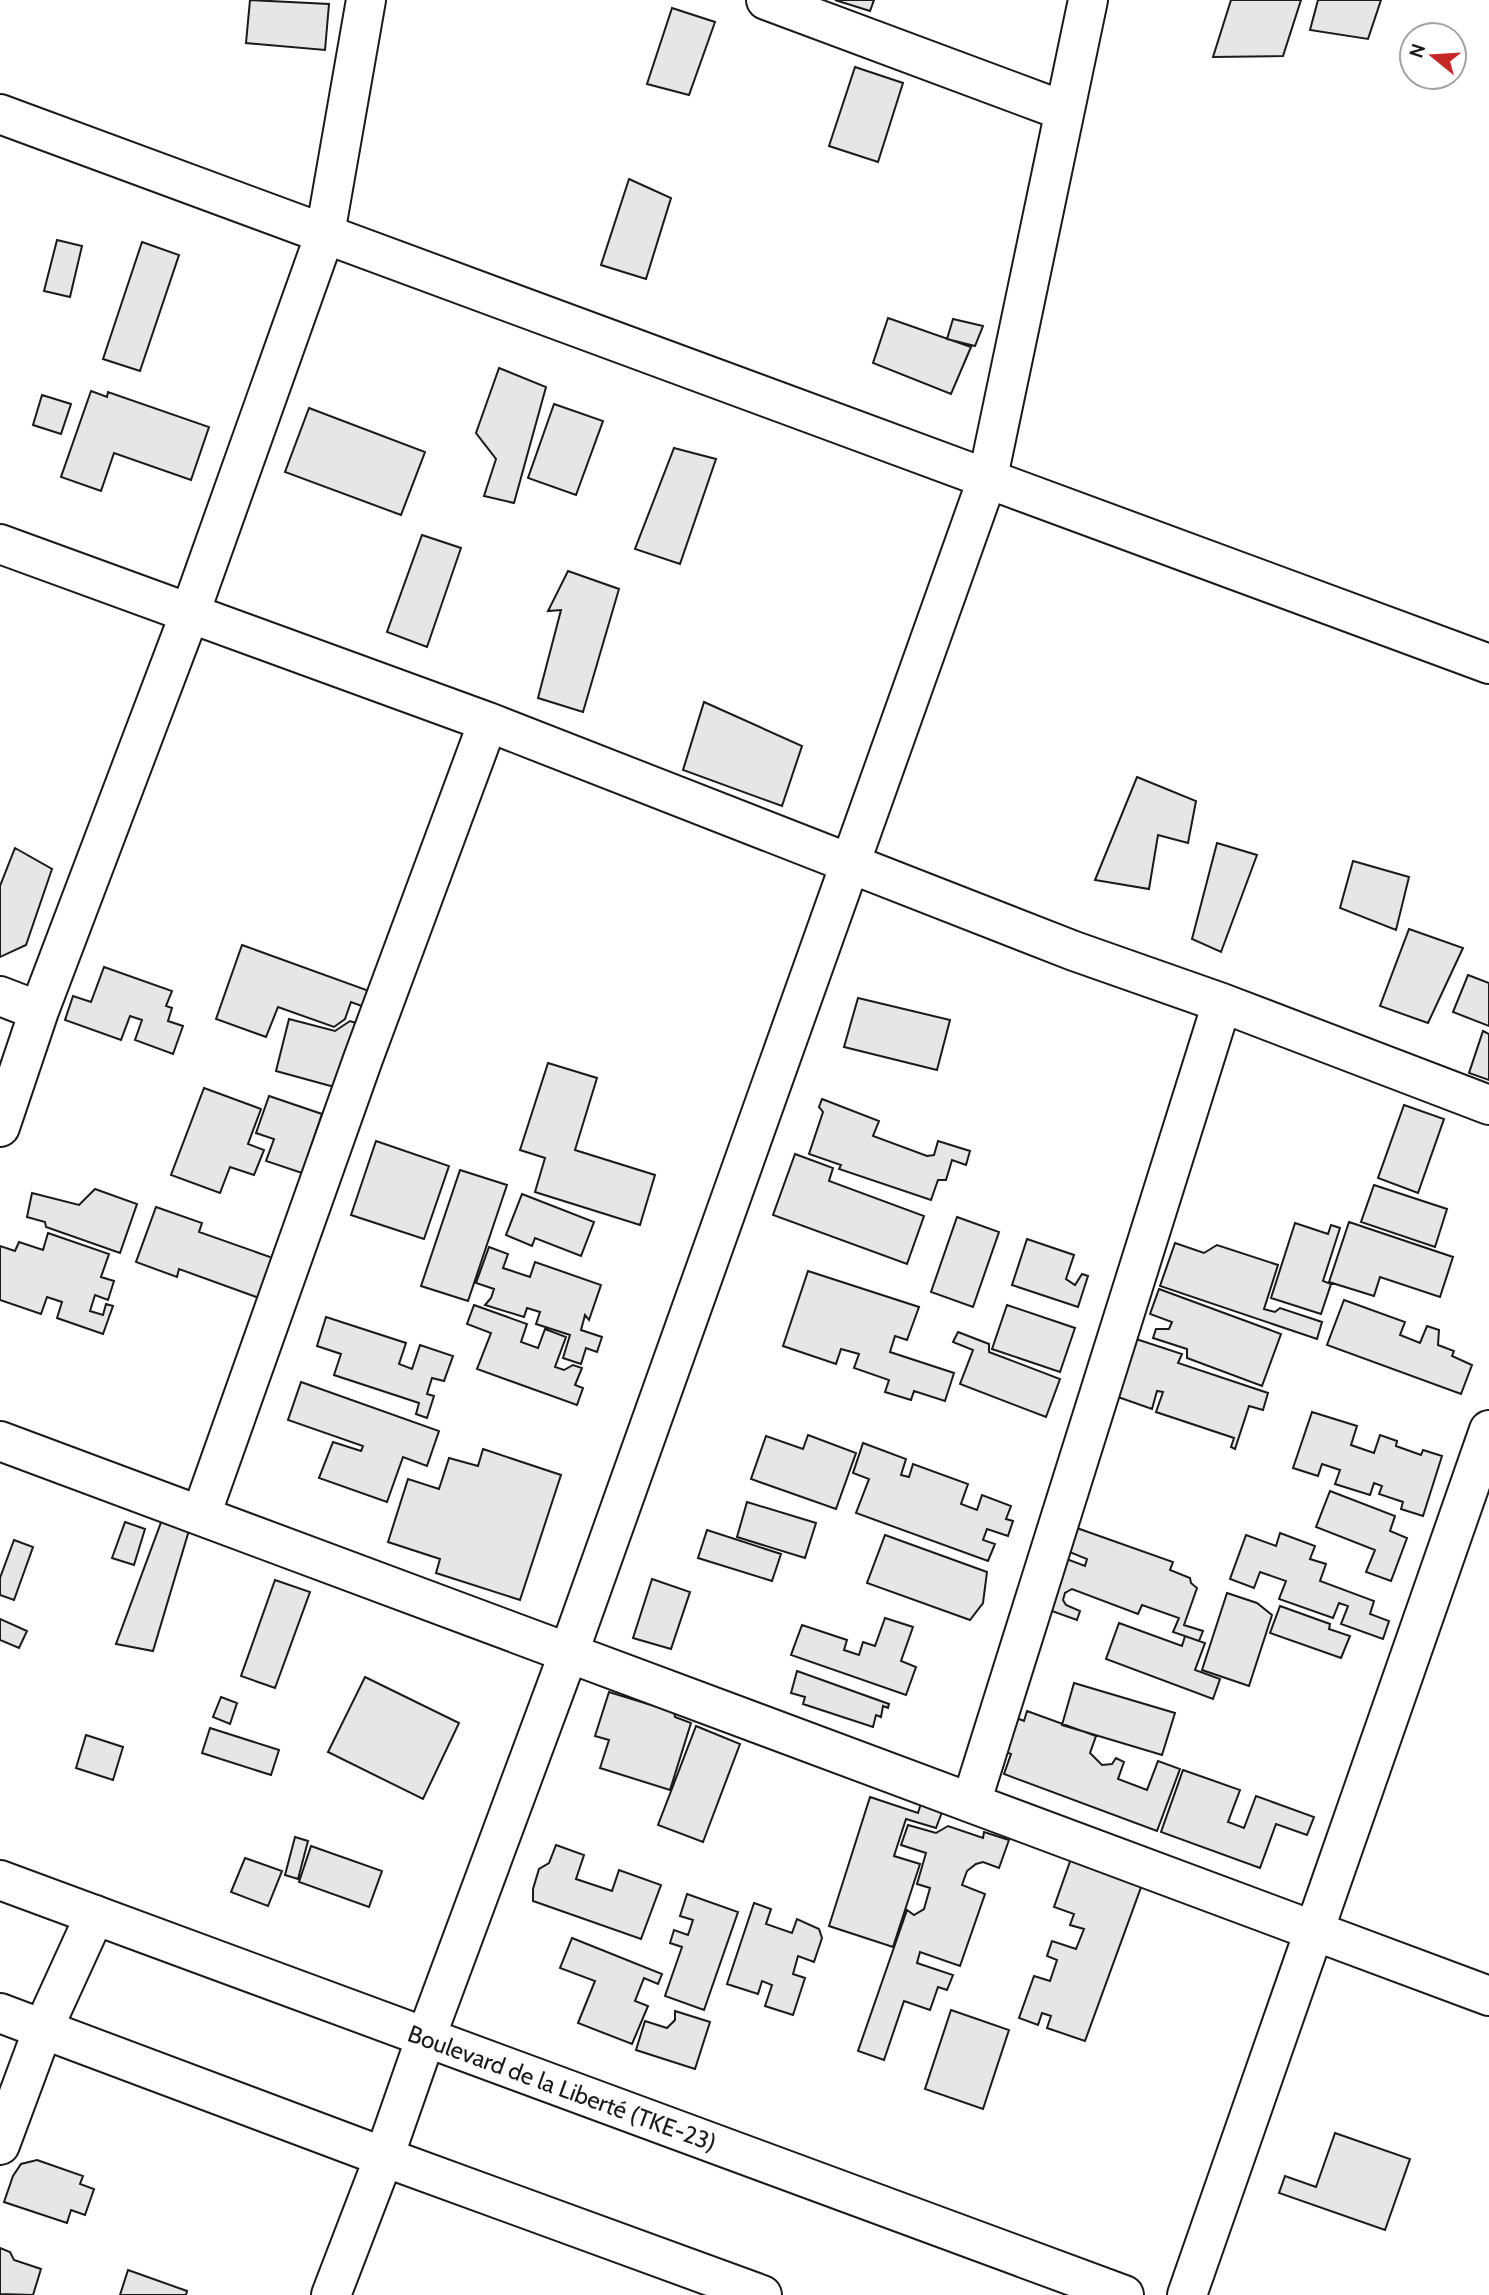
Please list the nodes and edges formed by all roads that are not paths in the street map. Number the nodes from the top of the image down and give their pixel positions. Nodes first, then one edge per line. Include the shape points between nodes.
1 (366, 0) edge
2 (766, 0) edge
3 (1088, 0) edge
4 (1065, 111) junction
5 (0, 114) edge
6 (325, 234) junction
7 (988, 477) junction
8 (0, 544) edge
9 (190, 613) junction
10 (1489, 664) edge
11 (488, 722) junction
12 (850, 864) junction
13 (0, 996) edge
14 (1222, 1003) junction
15 (40, 1011) junction
16 (1489, 1105) edge
17 (0, 1127) edge
18 (1489, 1430) edge
19 (0, 1441) edge
20 (1476, 1511) edge
21 (201, 1515) junction
22 (569, 1652) junction
23 (971, 1803) junction
24 (0, 1880) edge
25 (95, 1916) junction
26 (1314, 1932) junction
27 (1489, 1996) edge
28 (0, 2013) edge
29 (43, 2029) junction
30 (426, 2037) junction
31 (0, 2145) edge
32 (384, 2157) junction
33 (331, 2295) edge
34 (762, 2295) edge
35 (1124, 2295) edge
36 (1186, 2295) edge

1 - 6 street
2 - 4 street
3 - 4 street
4 - 7 street
5 - 6 street
6 - 7 street
6 - 9 street
7 - 10 street
7 - 12 street
8 - 9 street
9 - 11 street
9 - 15 street
11 - 12 street
11 - 21 street
12 - 14 street
12 - 22 street
13 - 15 street
14 - 16 street
14 - 23 street
15 - 17 street
18 - 20 street
19 - 21 street
20 - 26 street
21 - 22 street
22 - 23 street
22 - 30 street
23 - 26 street
24 - 25 street, Boulevard de la Liberté (TKE-23)
25 - 29 street
25 - 30 street, Boulevard de la Liberté (TKE-23)
26 - 27 street
26 - 36 street
28 - 29 street
29 - 31 street
29 - 32 street
30 - 32 street
30 - 35 street, Boulevard de la Liberté (TKE-23)
32 - 33 street
32 - 34 street

